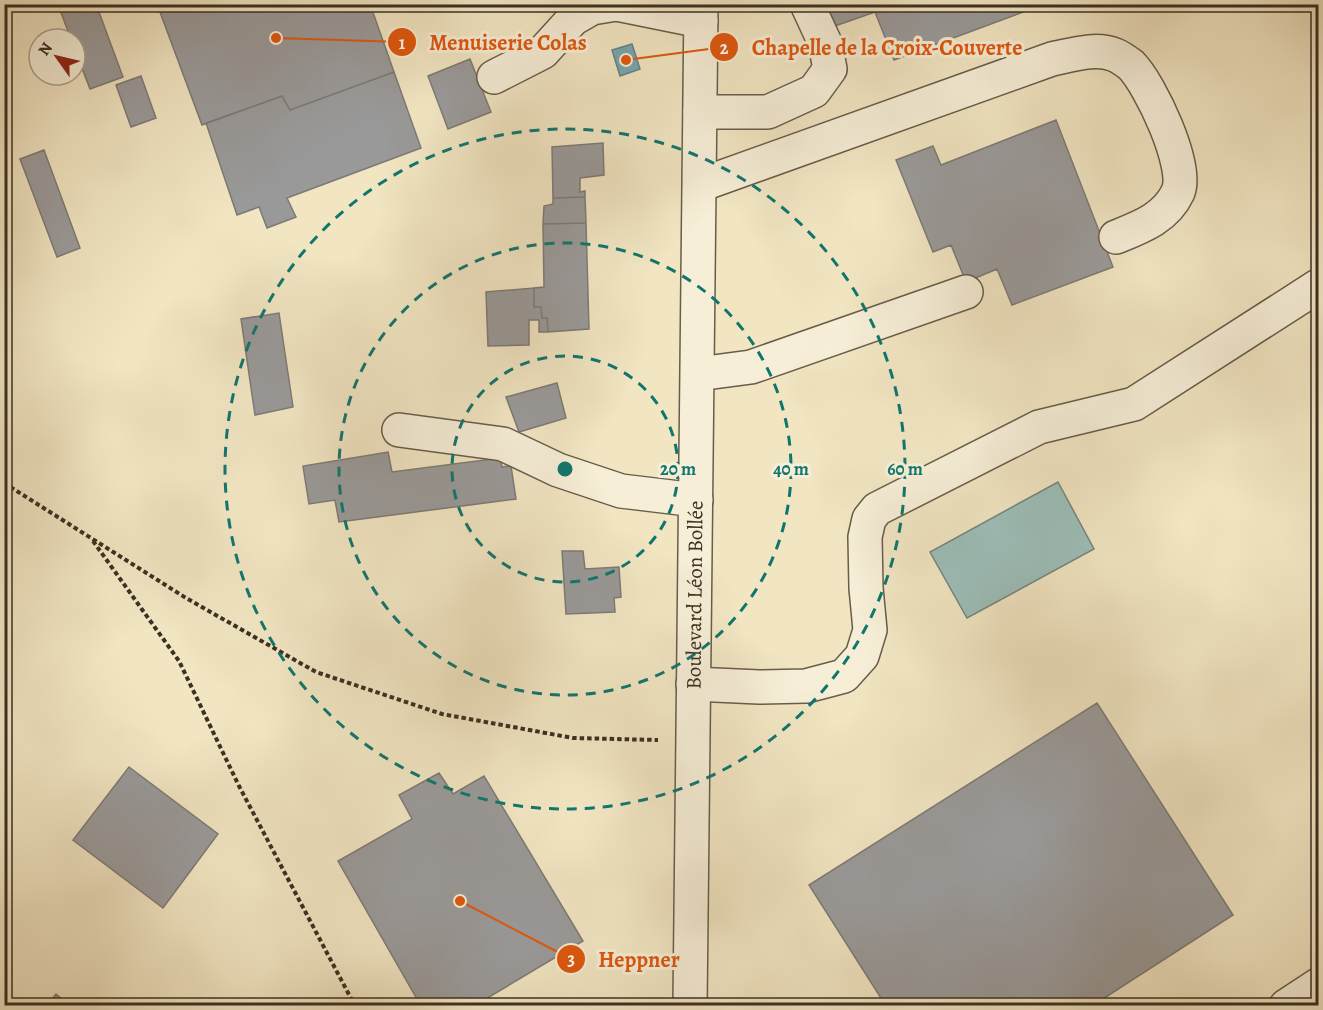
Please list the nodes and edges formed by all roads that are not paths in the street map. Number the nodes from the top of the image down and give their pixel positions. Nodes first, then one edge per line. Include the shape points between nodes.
1 (616, 4) edge
2 (807, 4) edge
3 (701, 13) edge
4 (494, 77) dead end
5 (700, 112) junction
6 (700, 185) junction
7 (1116, 237) dead end
8 (1318, 286) edge
9 (966, 292) dead end
10 (698, 374) junction
11 (399, 430) dead end
12 (696, 500) junction
13 (693, 684) junction
14 (1318, 985) edge
15 (690, 1005) edge
16 (1286, 1005) edge

1 - 3 street
1 - 4 street via 592,8 573,19 543,52
2 - 5 street via 825,43 830,69 814,91 768,112
3 - 5 street, Boulevard Léon Bollée
5 - 6 street, Boulevard Léon Bollée
6 - 7 street via 1052,59 1095,51 1115,55 1131,65 1173,140 1180,169 1179,190 1168,207 1151,222
6 - 10 street, Boulevard Léon Bollée
8 - 13 street via 1134,404 1039,427 877,509 869,519 865,537 870,630 862,656 844,676 806,686
9 - 10 street via 751,367
10 - 12 street, Boulevard Léon Bollée
11 - 12 street via 503,444 558,470 621,491
12 - 13 street, Boulevard Léon Bollée
13 - 15 street, Boulevard Léon Bollée
14 - 16 street

